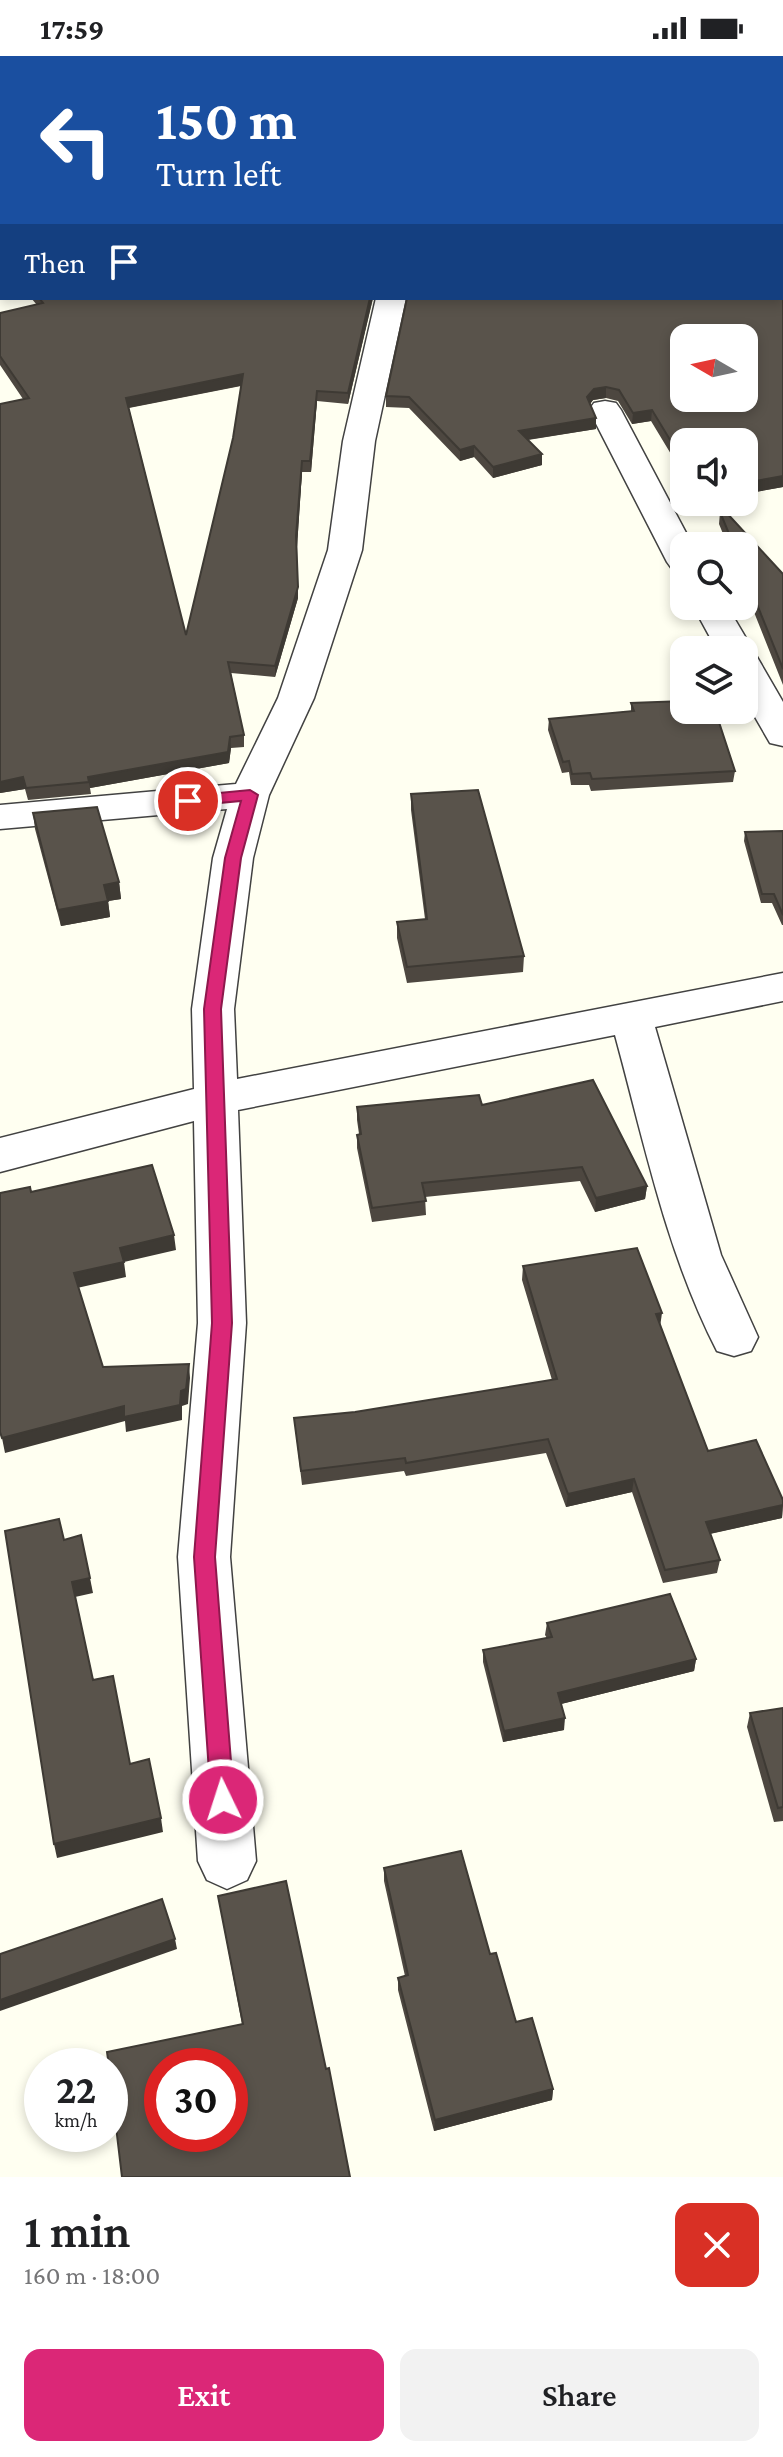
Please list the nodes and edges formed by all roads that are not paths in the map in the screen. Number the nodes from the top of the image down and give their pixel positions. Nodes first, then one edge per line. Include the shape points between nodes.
1 (391, 300) edge
2 (605, 410) dead end
3 (670, 535) edge
4 (758, 690) edge
5 (783, 735) edge
6 (250, 795) junction
7 (0, 817) edge
8 (783, 987) edge
9 (632, 1019) junction
10 (216, 1099) junction
11 (0, 1155) edge
12 (734, 1337) dead end
13 (227, 1861) dead end

1 - 6 street via 359,441 345,550 296,698
2 - 3 street
4 - 5 street
6 - 7 street
6 - 10 street via 233,858 213,1009
8 - 9 street
9 - 10 street
9 - 12 street via 698,1255
10 - 11 street
10 - 13 street via 222,1323 204,1557

